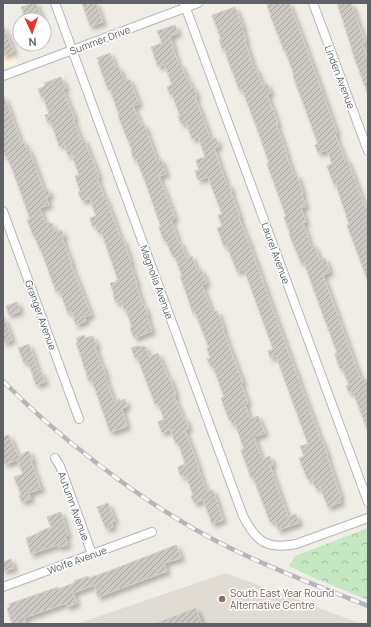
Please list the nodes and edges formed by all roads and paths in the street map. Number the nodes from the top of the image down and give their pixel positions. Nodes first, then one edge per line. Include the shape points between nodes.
1 (55, 3) edge
2 (198, 3) edge
3 (312, 3) edge
4 (184, 5) edge
5 (73, 50) junction
6 (3, 76) edge
7 (368, 151) edge
8 (3, 211) edge
9 (79, 419) dead end
10 (54, 458) dead end
11 (368, 502) edge
12 (368, 518) edge
13 (152, 532) dead end
14 (92, 554) junction
15 (3, 587) edge

1 - 5 street, Magnolia Avenue
2 - 4 street, Summer Drive
3 - 7 street, Linden Avenue
4 - 5 street, Summer Drive
4 - 11 street, Laurel Avenue
5 - 6 street, Summer Drive
5 - 12 street, Magnolia Avenue via 249,527 256,537 269,544 286,546
8 - 9 street, Granger Avenue
10 - 14 street, Autumn Avenue via 60,466
13 - 14 street, Wolfe Avenue
14 - 15 street, Wolfe Avenue

